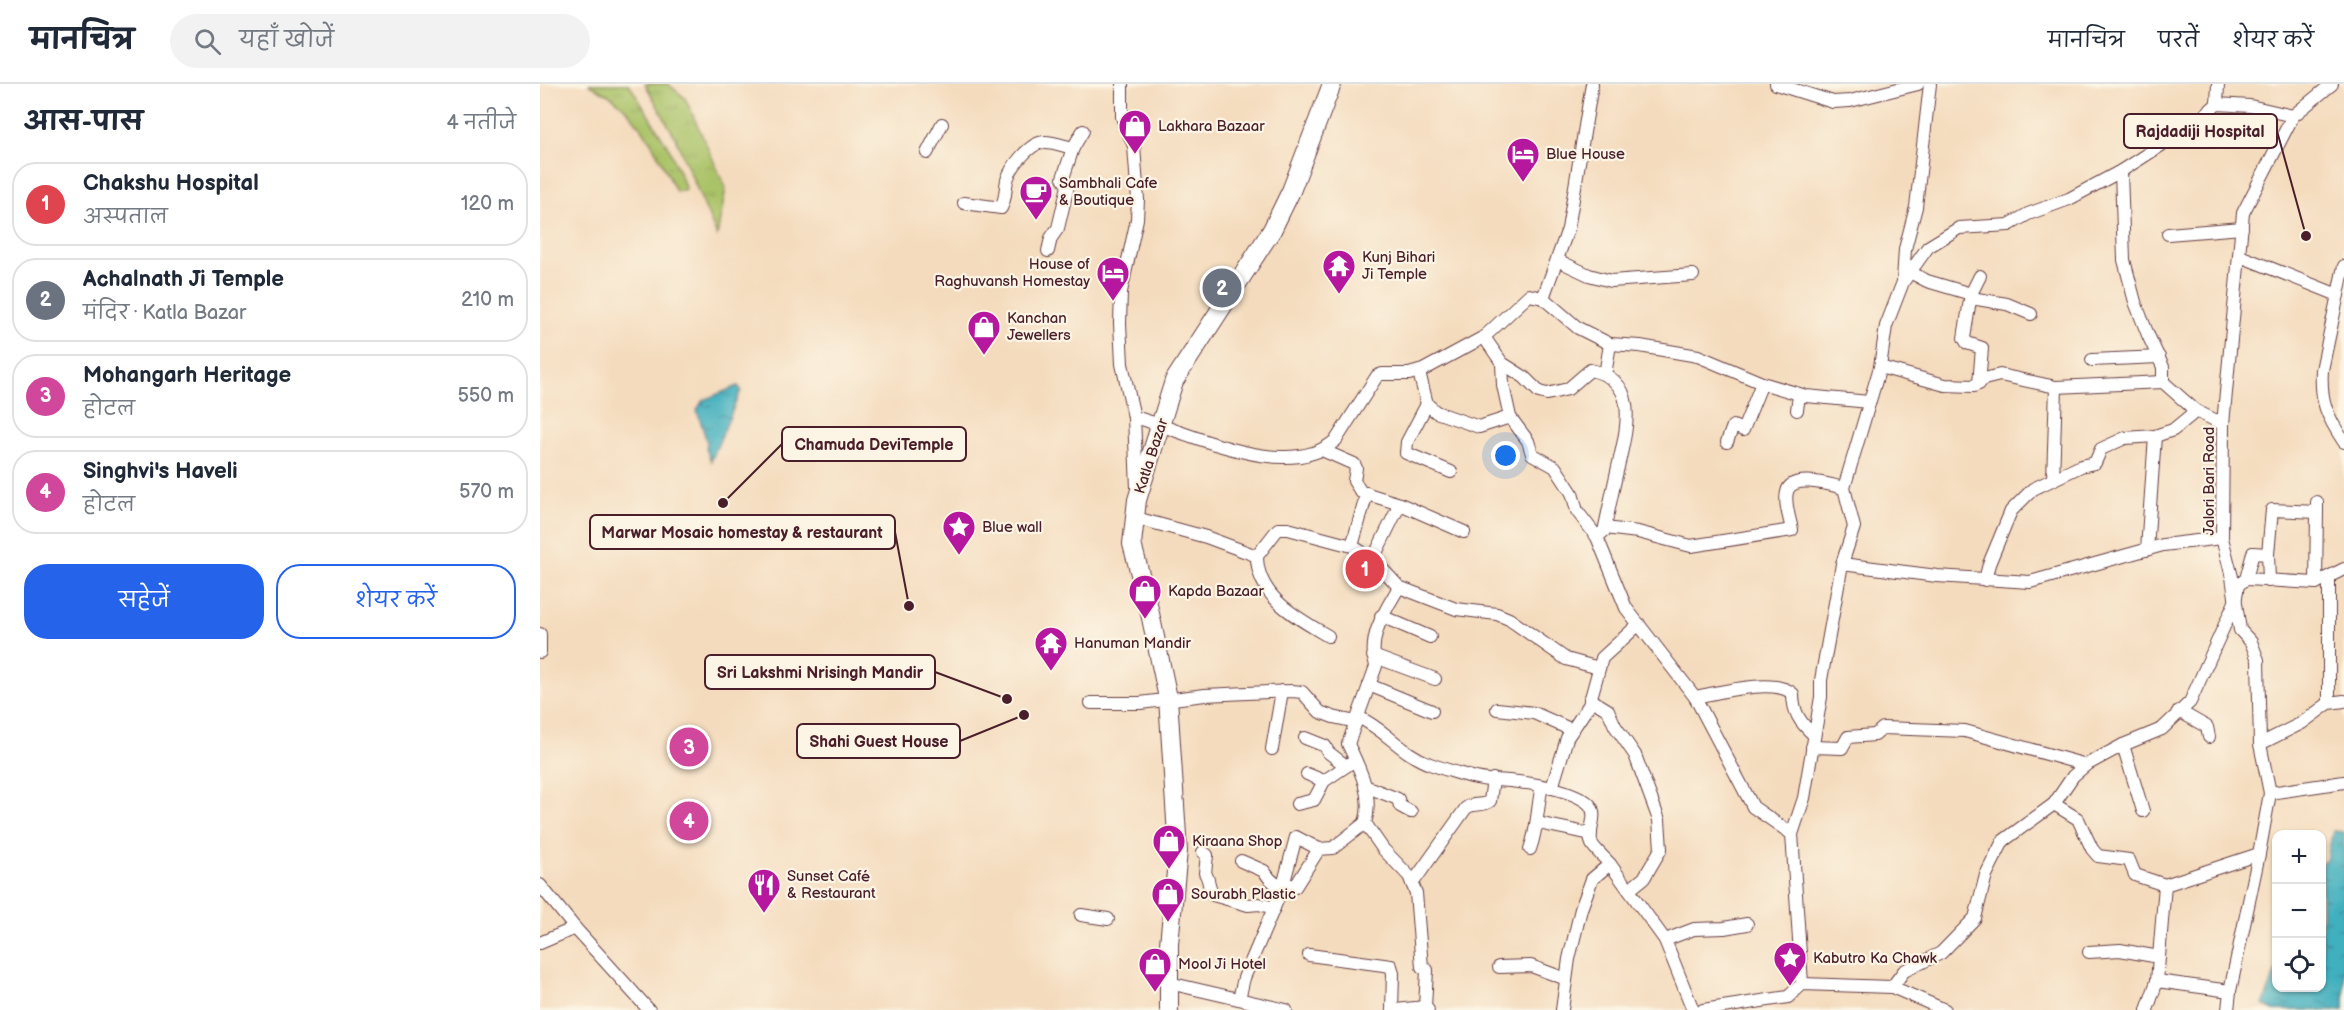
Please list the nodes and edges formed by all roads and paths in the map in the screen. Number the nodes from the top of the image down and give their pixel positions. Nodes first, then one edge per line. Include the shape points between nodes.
1 (1122, 84) edge
2 (1332, 84) edge
3 (1592, 84) edge
4 (1776, 84) edge
5 (1917, 84) edge
6 (1930, 84) edge
7 (2218, 84) edge
8 (2332, 84) edge
9 (2217, 104) junction
10 (2293, 116) junction
11 (942, 124) dead end
12 (1083, 131) dead end
13 (1072, 148) junction
14 (927, 153) dead end
15 (2121, 171) junction
16 (964, 203) dead end
17 (2242, 228) junction
18 (2168, 234) dead end
19 (1048, 251) dead end
20 (2240, 256) junction
21 (1557, 260) junction
22 (2344, 266) edge
23 (1693, 275) dead end
24 (1980, 276) dead end
25 (1906, 277) junction
26 (1971, 296) junction
27 (2338, 296) junction
28 (1544, 298) junction
29 (2031, 314) dead end
30 (1484, 337) junction
31 (1610, 344) junction
32 (2159, 357) junction
33 (2092, 360) dead end
34 (1502, 363) junction
35 (1880, 367) junction
36 (1419, 372) junction
37 (1605, 375) junction
38 (2163, 382) junction
39 (1762, 383) junction
40 (1979, 384) junction
41 (2056, 387) junction
42 (1799, 395) junction
43 (1869, 402) junction
44 (1427, 404) junction
45 (1797, 410) dead end
46 (2196, 411) junction
47 (1134, 417) junction
48 (1510, 417) junction
49 (1162, 424) junction
50 (2223, 424) junction
51 (2155, 436) junction
52 (1727, 442) dead end
53 (2344, 442) edge
54 (1322, 450) junction
55 (1451, 472) dead end
56 (2052, 480) junction
57 (1844, 488) junction
58 (1367, 493) junction
59 (1400, 504) junction
60 (1136, 509) junction
61 (1464, 532) dead end
62 (1601, 532) junction
63 (2222, 538) junction
64 (1352, 546) junction
65 (2147, 549) junction
66 (2268, 554) junction
67 (1257, 556) junction
68 (1373, 559) junction
69 (1842, 564) junction
70 (2344, 569) edge
71 (2329, 577) junction
72 (2246, 579) junction
73 (1985, 580) junction
74 (2269, 581) junction
75 (2316, 583) junction
76 (1399, 587) junction
77 (2235, 602) junction
78 (1382, 616) junction
79 (1639, 624) junction
80 (540, 634) edge
81 (1328, 636) dead end
82 (1430, 637) dead end
83 (540, 652) edge
84 (1373, 656) junction
85 (1599, 668) junction
86 (1435, 679) dead end
87 (1369, 685) junction
88 (1282, 691) junction
89 (1695, 697) junction
90 (1168, 698) junction
91 (1590, 699) junction
92 (2344, 701) edge
93 (1091, 703) dead end
94 (2329, 703) junction
95 (1497, 709) dead end
96 (1432, 711) dead end
97 (2179, 711) junction
98 (1357, 720) junction
99 (1572, 730) junction
100 (2209, 736) dead end
101 (1305, 738) dead end
102 (1813, 741) junction
103 (2260, 744) junction
104 (2123, 745) junction
105 (1272, 749) dead end
106 (1351, 763) junction
107 (2086, 765) junction
108 (1307, 774) dead end
109 (1493, 779) junction
110 (1324, 781) junction
111 (2344, 782) edge
112 (1365, 786) junction
113 (1547, 787) junction
114 (2270, 793) junction
115 (1297, 804) dead end
116 (2054, 804) junction
117 (2143, 811) dead end
118 (1411, 812) dead end
119 (1365, 823) junction
120 (1538, 823) junction
121 (1591, 834) junction
122 (1792, 834) junction
123 (1319, 849) junction
124 (1530, 849) dead end
125 (1203, 852) dead end
126 (2259, 854) junction
127 (1241, 861) dead end
128 (1611, 864) junction
129 (1412, 884) junction
130 (540, 885) edge
131 (2165, 885) junction
132 (1285, 886) junction
133 (1629, 890) junction
134 (1274, 908) junction
135 (1081, 915) dead end
136 (1108, 919) dead end
137 (1747, 924) dead end
138 (575, 928) junction
139 (1665, 940) junction
140 (540, 943) edge
141 (2089, 952) dead end
142 (1309, 955) dead end
143 (2159, 957) junction
144 (1499, 967) dead end
145 (1566, 979) junction
146 (2157, 981) junction
147 (1169, 983) junction
148 (1802, 984) junction
149 (1892, 987) junction
150 (2230, 991) junction
151 (1239, 999) junction
152 (1787, 1004) edge
153 (1427, 1009) edge
154 (649, 1010) edge
155 (1169, 1010) edge
156 (1286, 1010) edge
157 (1394, 1010) edge
158 (1562, 1010) edge
159 (1693, 1010) edge
160 (1703, 1010) edge
161 (1946, 1010) edge
162 (2147, 1010) edge
163 (2228, 1010) edge

1 - 47 street via 1122,117 1134,146 1138,200 1120,300 1122,364
2 - 49 street, Katla Bazar via 1277,220 1174,381
3 - 21 street via 1568,229
4 - 5 street via 1833,102
6 - 25 street via 1916,207 1905,249
7 - 9 street
8 - 10 street, Jalori Bari Road
9 - 10 street via 2250,106
9 - 15 street via 2197,122
10 - 17 street, Jalori Bari Road via 2243,213
11 - 14 street
12 - 13 street
13 - 16 street via 1044,142 1019,157 1010,172 1001,208
13 - 19 street via 1063,180 1068,186 1060,223
15 - 25 street via 2008,225 1959,228 1928,247
15 - 32 street via 2124,261 2135,303
17 - 18 street
17 - 20 street, Jalori Bari Road
20 - 27 street
20 - 50 street, Jalori Bari Road
21 - 23 street via 1611,280
21 - 28 street
22 - 27 street
24 - 26 street
25 - 26 street
25 - 35 street via 1886,326
26 - 29 street
26 - 40 street via 1964,338 1966,343 1983,350
27 - 53 street via 2321,387 2330,422
28 - 30 street via 1529,295
28 - 31 street via 1578,328
30 - 34 street
30 - 36 street
31 - 37 street
31 - 39 street via 1698,356
32 - 33 street
32 - 38 street
34 - 37 street via 1547,394 1568,389 1588,371
34 - 48 street
35 - 40 street via 1945,386
35 - 43 street
36 - 44 street
36 - 54 street via 1377,376 1336,440
37 - 62 street via 1620,387 1628,416
38 - 41 street
38 - 46 street
39 - 42 street
39 - 52 street via 1743,430 1733,426
40 - 41 street via 2000,375
41 - 56 street
42 - 43 street
42 - 45 street
43 - 57 street
44 - 48 street via 1436,412 1475,427
44 - 55 street via 1407,442 1406,453
46 - 50 street
46 - 51 street via 2173,430
47 - 49 street
47 - 60 street
48 - 62 street via 1528,441 1532,454 1555,467 1572,493 1577,511
49 - 54 street via 1246,453 1271,457
49 - 60 street, Katla Bazar
50 - 63 street, Jalori Bari Road
51 - 56 street via 2125,438 2101,449 2095,464 2081,466
51 - 65 street
54 - 58 street via 1354,464 1356,485
56 - 73 street via 2033,489 2011,511
57 - 62 street via 1793,483 1786,496 1792,530 1728,542 1691,546 1638,532
57 - 69 street via 1854,527
58 - 59 street
58 - 64 street
59 - 61 street
59 - 68 street
60 - 67 street
60 - 90 street, Katla Bazar via 1132,544
62 - 79 street via 1626,609
63 - 65 street
63 - 77 street, Jalori Bari Road
64 - 67 street via 1288,529 1278,530
64 - 68 street
65 - 73 street via 2030,582
66 - 72 street via 2253,553
66 - 74 street
66 - 75 street via 2272,510 2317,507
67 - 81 street via 1257,569 1266,589 1290,613
68 - 76 street
69 - 73 street
69 - 102 street
70 - 71 street
71 - 75 street
71 - 94 street
72 - 74 street
72 - 77 street via 2238,585
74 - 75 street
76 - 78 street
76 - 85 street via 1456,609 1497,615 1566,658
77 - 97 street via 2193,697
77 - 103 street, Jalori Bari Road via 2240,630 2251,642 2258,660
78 - 82 street
78 - 84 street
79 - 85 street via 1602,658
79 - 89 street
80 - 83 street
84 - 86 street
84 - 87 street via 1376,666
85 - 91 street
87 - 96 street
87 - 98 street
88 - 90 street
88 - 98 street via 1302,692 1320,712
88 - 105 street
89 - 102 street via 1764,686 1782,687 1793,694 1794,710
89 - 122 street via 1753,807
90 - 93 street via 1140,703
90 - 147 street, Katla Bazar via 1178,851
91 - 99 street
91 - 133 street via 1608,710 1635,754 1659,820 1661,849 1644,878
92 - 94 street
94 - 103 street via 2302,723
95 - 99 street via 1534,713
97 - 100 street via 2207,727
97 - 104 street via 2162,729
98 - 106 street via 1347,744
98 - 109 street via 1374,725 1418,759 1455,772
99 - 113 street
101 - 106 street
102 - 107 street via 1842,748 1848,737 1875,735 1883,728 1965,731
102 - 122 street via 1804,798
103 - 114 street, Jalori Bari Road
104 - 107 street
104 - 117 street
106 - 110 street
106 - 112 street
107 - 116 street via 2073,776
108 - 110 street
109 - 113 street
109 - 129 street via 1490,801 1466,808
110 - 115 street via 1314,800
111 - 114 street
112 - 118 street via 1398,800 1400,807
112 - 119 street
113 - 120 street
113 - 121 street via 1592,806
114 - 126 street, Jalori Bari Road
116 - 131 street via 2078,819 2098,856 2129,860 2135,875
116 - 149 street via 2003,841 1986,875 1975,918 1941,953 1904,971
119 - 123 street via 1333,848
119 - 129 street
120 - 121 street
120 - 124 street
121 - 128 street via 1592,843
122 - 148 street
123 - 132 street via 1295,887
123 - 132 street via 1296,837
125 - 134 street via 1207,855 1205,873 1213,895
126 - 131 street
126 - 150 street, Jalori Bari Road
127 - 132 street via 1256,866
128 - 133 street
128 - 145 street via 1592,879 1581,909
129 - 153 street via 1422,967 1427,970
130 - 138 street
131 - 143 street
132 - 134 street
133 - 139 street
134 - 151 street
135 - 136 street
137 - 139 street via 1694,929
138 - 140 street
138 - 154 street
139 - 159 street
141 - 143 street via 2120,950
142 - 157 street via 1391,966
143 - 146 street
144 - 145 street via 1531,966
145 - 158 street
146 - 150 street
146 - 162 street
147 - 151 street
147 - 155 street, Katla Bazar
148 - 149 street
148 - 152 street
149 - 161 street
150 - 163 street, Jalori Bari Road
151 - 156 street
152 - 160 street
153 - 157 street

